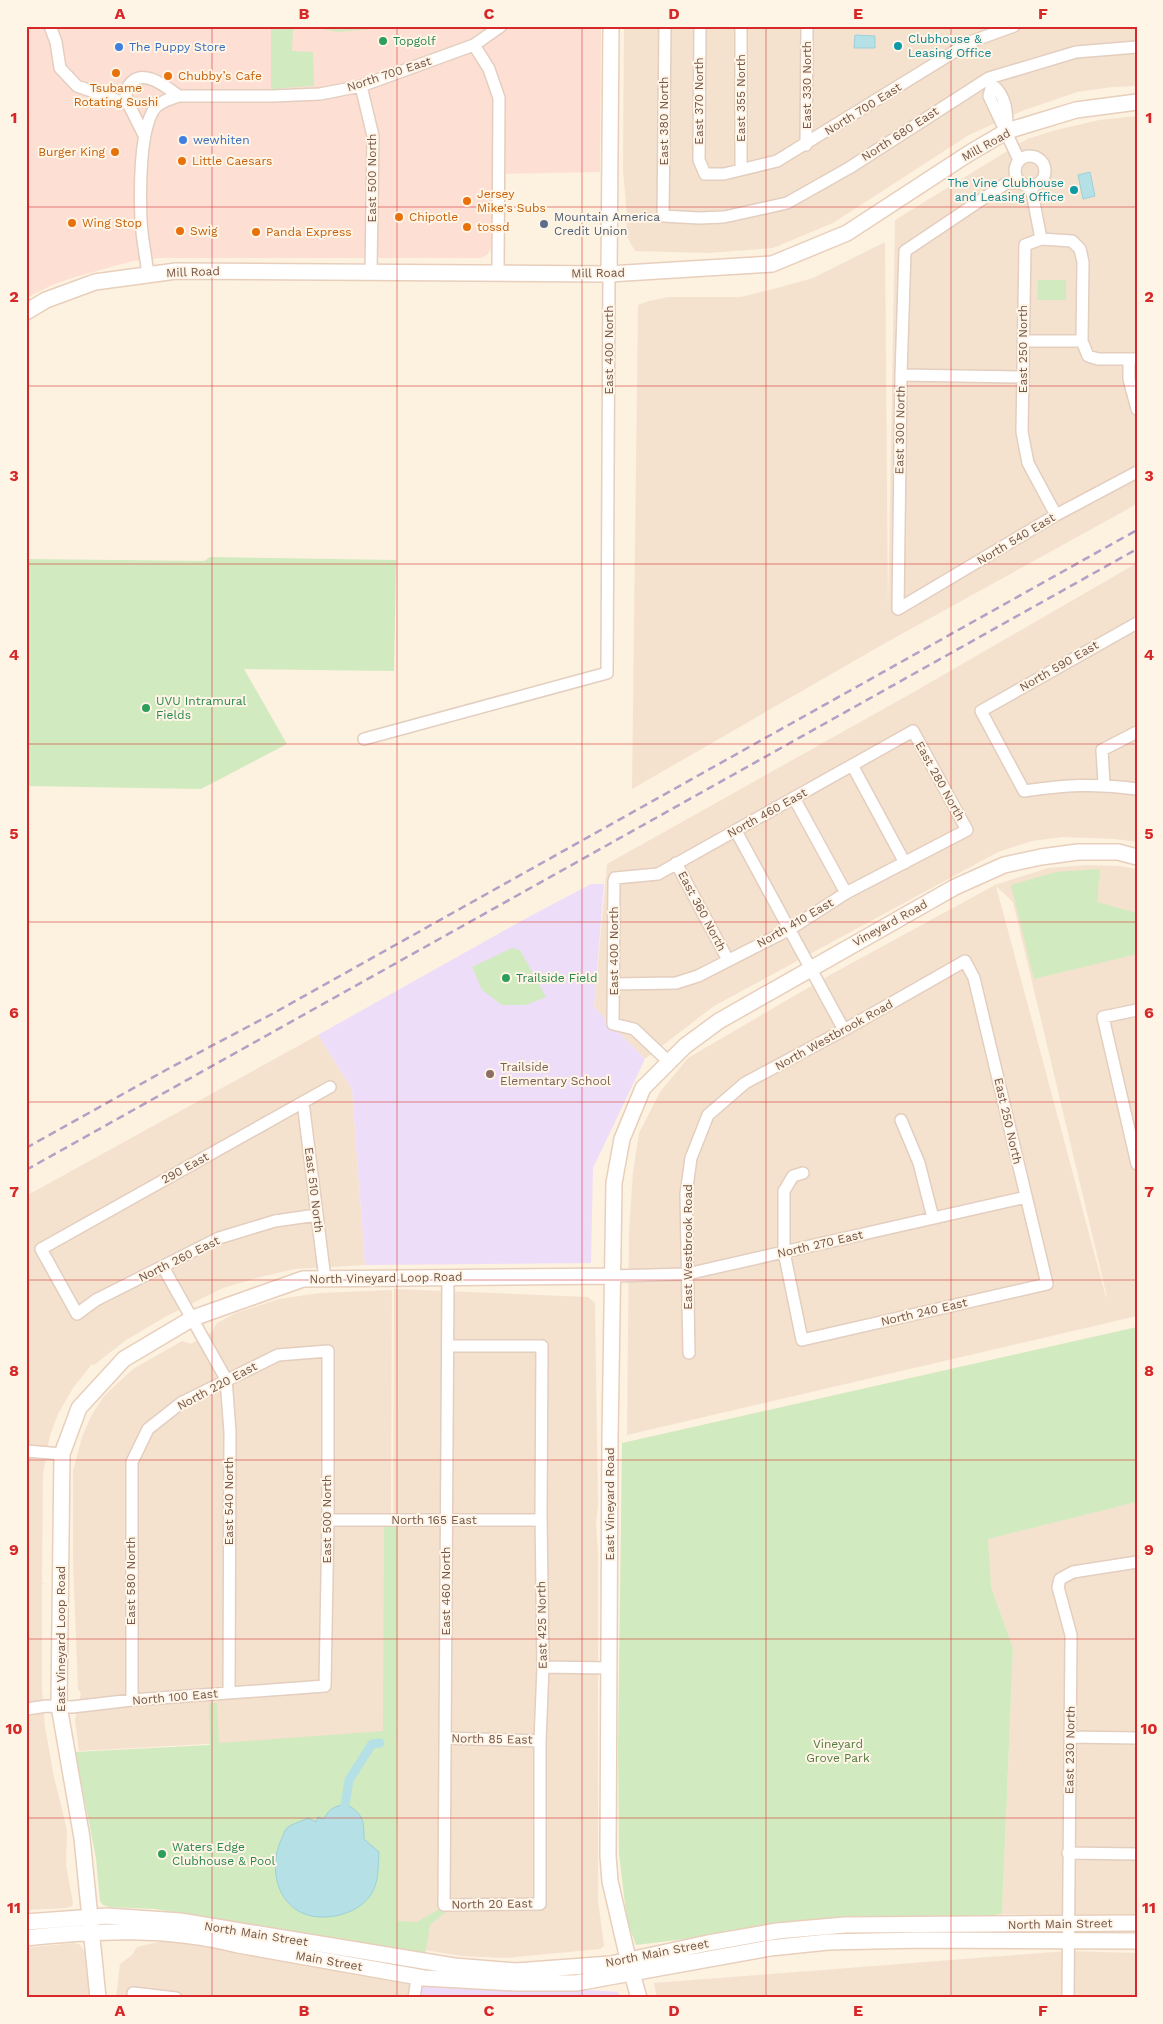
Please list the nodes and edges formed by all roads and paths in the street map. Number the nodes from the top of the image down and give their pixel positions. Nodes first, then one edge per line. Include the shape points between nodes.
1 (50, 26) edge
2 (501, 26) edge
3 (610, 26) edge
4 (664, 26) edge
5 (700, 26) edge
6 (741, 26) edge
7 (807, 26) edge
8 (1014, 26) edge
9 (474, 45) junction
10 (1137, 47) edge
11 (154, 80) junction
12 (361, 86) junction
13 (128, 87) junction
14 (107, 95) junction
15 (179, 96) junction
16 (1137, 102) edge
17 (130, 107) junction
18 (156, 107) junction
19 (1007, 131) junction
20 (144, 135) junction
21 (806, 144) junction
22 (1019, 160) junction
23 (741, 169) junction
24 (705, 174) joint
25 (1018, 182) junction
26 (1031, 187) junction
27 (663, 216) joint
28 (1041, 239) junction
29 (371, 271) junction
30 (498, 272) junction
31 (609, 274) junction
32 (148, 275) junction
33 (26, 312) edge
34 (1023, 341) junction
35 (1082, 341) junction
36 (1133, 359) edge
37 (901, 375) junction
38 (1023, 377) junction
39 (1137, 409) edge
40 (1137, 472) edge
41 (1056, 516) junction
42 (898, 609) joint
43 (1137, 622) edge
44 (913, 731) joint
45 (1137, 732) edge
46 (364, 739) dead end
47 (852, 765) junction
48 (1104, 784) junction
49 (1137, 789) edge
50 (794, 798) junction
51 (967, 830) joint
52 (736, 831) junction
53 (1137, 857) edge
54 (676, 863) junction
55 (905, 863) junction
56 (615, 878) joint
57 (846, 893) junction
58 (790, 929) junction
59 (728, 960) junction
60 (964, 961) joint
61 (810, 968) junction
62 (614, 984) junction
63 (1137, 1010) edge
64 (844, 1030) junction
65 (669, 1062) junction
66 (330, 1087) dead end
67 (303, 1102) junction
68 (708, 1115) joint
69 (901, 1120) dead end
70 (1137, 1164) edge
71 (803, 1173) dead end
72 (1026, 1197) junction
73 (317, 1215) junction
74 (933, 1218) junction
75 (784, 1252) junction
76 (163, 1267) junction
77 (687, 1274) junction
78 (612, 1276) junction
79 (448, 1278) junction
80 (325, 1279) junction
81 (1047, 1284) joint
82 (77, 1314) joint
83 (193, 1318) junction
84 (448, 1346) junction
85 (328, 1351) joint
86 (688, 1353) dead end
87 (226, 1379) junction
88 (79, 1408) joint
89 (26, 1451) edge
90 (62, 1454) junction
91 (132, 1462) joint
92 (328, 1520) junction
93 (446, 1520) junction
94 (541, 1520) junction
95 (1137, 1562) edge
96 (543, 1667) junction
97 (608, 1668) junction
98 (325, 1686) joint
99 (229, 1692) junction
100 (132, 1700) junction
101 (59, 1706) junction
102 (26, 1709) edge
103 (1070, 1737) junction
104 (445, 1738) junction
105 (1137, 1738) edge
106 (540, 1741) junction
107 (1068, 1853) junction
108 (1137, 1854) edge
109 (540, 1904) joint
110 (444, 1905) joint
111 (180, 1921) joint
112 (26, 1922) edge
113 (1068, 1923) junction
114 (1137, 1923) edge
115 (91, 1924) junction
116 (26, 1938) edge
117 (1067, 1941) junction
118 (1137, 1941) edge
119 (630, 1966) junction
120 (416, 1985) dead end
121 (133, 1993) dead end
122 (98, 1998) edge
123 (176, 1998) edge
124 (414, 1998) edge
125 (639, 1998) edge
126 (1068, 1998) edge

1 - 14 street via 60,68 77,86
2 - 9 street, North 700 East
3 - 31 main road, East 400 North
4 - 27 street, East 380 North
5 - 24 street, East 370 North via 699,160
6 - 23 street, East 355 North
7 - 21 street, East 330 North
8 - 21 street, North 700 East via 970,42
9 - 12 street, North 700 East
9 - 30 street via 489,69 499,98
10 - 27 street, North 680 East via 1076,52 988,78 787,203 724,217
11 - 13 street via 142,77
11 - 15 street
11 - 18 street via 162,95
12 - 15 street, North 700 East via 320,94
12 - 29 street, East 500 North via 373,136
13 - 14 street
13 - 17 street via 126,93
14 - 17 street
15 - 18 street
16 - 19 main road, Mill Road via 1076,110
17 - 18 street via 144,113
17 - 20 street
18 - 20 street
19 - 22 street
19 - 31 main road, Mill Road via 847,233 772,264
20 - 32 street via 141,222
21 - 23 street, North 700 East via 777,161
22 - 25 street via 1015,168
22 - 26 street via 1029,156 1043,163 1043,178
23 - 24 street, North 700 East via 724,174
25 - 26 street
25 - 37 street, East 300 North via 1005,184 905,251
26 - 28 street
28 - 34 street, East 250 North via 1026,245
28 - 35 street via 1072,240 1080,249 1083,262
29 - 30 main road, Mill Road
29 - 32 main road, Mill Road via 176,271
30 - 31 main road, Mill Road
31 - 46 street, East 400 North via 607,673
32 - 33 main road, Mill Road via 95,282 46,300
34 - 35 street
34 - 38 street, East 250 North
35 - 36 street via 1088,356
36 - 39 street via 1129,379
37 - 38 street
37 - 42 street, East 300 North
38 - 41 street, East 250 North via 1022,432 1028,463
40 - 41 street, North 540 East
41 - 42 street, North 540 East
43 - 48 street, North 590 East via 981,711 1024,791
44 - 47 street, North 460 East
44 - 51 street, East 280 North
45 - 48 street via 1102,750
47 - 50 street, North 460 East
47 - 55 street
48 - 49 street
50 - 52 street, North 460 East
50 - 57 street
51 - 55 street, North 410 East
52 - 54 street, North 460 East
52 - 58 street
53 - 61 main road, Vineyard Road via 1118,852 1078,852 1004,865 954,887
54 - 56 street, North 460 East via 658,874
54 - 59 street, East 360 North
55 - 57 street, North 410 East
56 - 62 street, East 400 North
57 - 58 street, North 410 East
58 - 59 street, North 410 East
58 - 61 street
59 - 62 street, North 410 East via 676,983
60 - 64 street, North Westbrook Road
60 - 72 street, East 250 North via 974,978
61 - 64 street
61 - 65 main road, Vineyard Road via 719,1020
62 - 65 street, East 400 North via 613,1024 634,1029
63 - 70 street via 1104,1017
64 - 68 street, North Westbrook Road via 745,1083
65 - 78 main road, East Vineyard Road via 643,1088 622,1139 614,1183
66 - 67 street, 290 East
67 - 73 street, East 510 North
67 - 82 street, 290 East via 41,1249
68 - 77 street, East Westbrook Road via 691,1158 686,1194
69 - 74 street via 919,1163
71 - 75 street via 794,1176 784,1191
72 - 74 street, North 270 East
72 - 81 street, East 250 North
73 - 76 street, North 260 East via 275,1221 219,1238
73 - 80 street, East 510 North
74 - 75 street, North 270 East
75 - 77 street, North 270 East
75 - 81 street, North 240 East via 802,1340
76 - 82 street, North 260 East via 96,1300
76 - 83 street, East 540 North
77 - 78 street, North 270 East
77 - 86 street, East Westbrook Road
78 - 79 main road, North Vineyard Loop Road
78 - 97 main road, East Vineyard Road
79 - 80 main road, North Vineyard Loop Road
79 - 84 street, East 460 North
80 - 83 main road, North Vineyard Loop Road via 303,1279
83 - 87 street, East 540 North
83 - 88 main road, North Vineyard Loop Road via 124,1359
84 - 93 street, East 460 North
84 - 94 street, East 425 North via 542,1346
85 - 87 street, North 220 East via 278,1355
85 - 92 street, East 500 North
87 - 91 street, North 220 East via 181,1403 148,1429
87 - 99 street, East 540 North via 230,1432
88 - 90 main road, East Vineyard Loop Road
89 - 90 street
90 - 101 main road, East Vineyard Loop Road
91 - 100 street, East 580 North
92 - 93 street, North 165 East
92 - 98 street, East 500 North
93 - 94 street, North 165 East
93 - 104 street, East 460 North
94 - 96 street, East 425 North
95 - 103 street, East 230 North via 1073,1572 1060,1579 1058,1587 1071,1636
96 - 97 street
96 - 106 street, East 425 North
97 - 119 main road, East Vineyard Road via 608,1856 610,1881
98 - 99 street, North 100 East
99 - 100 street, North 100 East
100 - 101 street, North 100 East
101 - 102 street, North 100 East
101 - 115 main road, East Vineyard Loop Road via 82,1838
103 - 105 street
103 - 107 street, East 230 North
104 - 106 street, North 85 East
104 - 110 street, East 460 North
106 - 109 street, East 425 North
107 - 108 street
107 - 113 street, East 230 North
109 - 110 street, North 20 East
111 - 115 main road, Main Street
111 - 119 main road, North Main Street via 454,1966 516,1970 611,1964
112 - 115 main road, Main Street
113 - 114 main road, North Main Street
113 - 117 street, East 230 North
113 - 119 main road, North Main Street via 845,1925 777,1931 708,1942
115 - 116 main road, Main Street
115 - 119 main road, Main Street via 195,1936 438,1979 576,1983
115 - 122 main road, East Vineyard Loop Road
117 - 118 main road, North Main Street
117 - 119 main road, North Main Street via 828,1942
117 - 126 street, East 230 North
119 - 125 main road, East Vineyard Road
120 - 124 street
121 - 123 street

